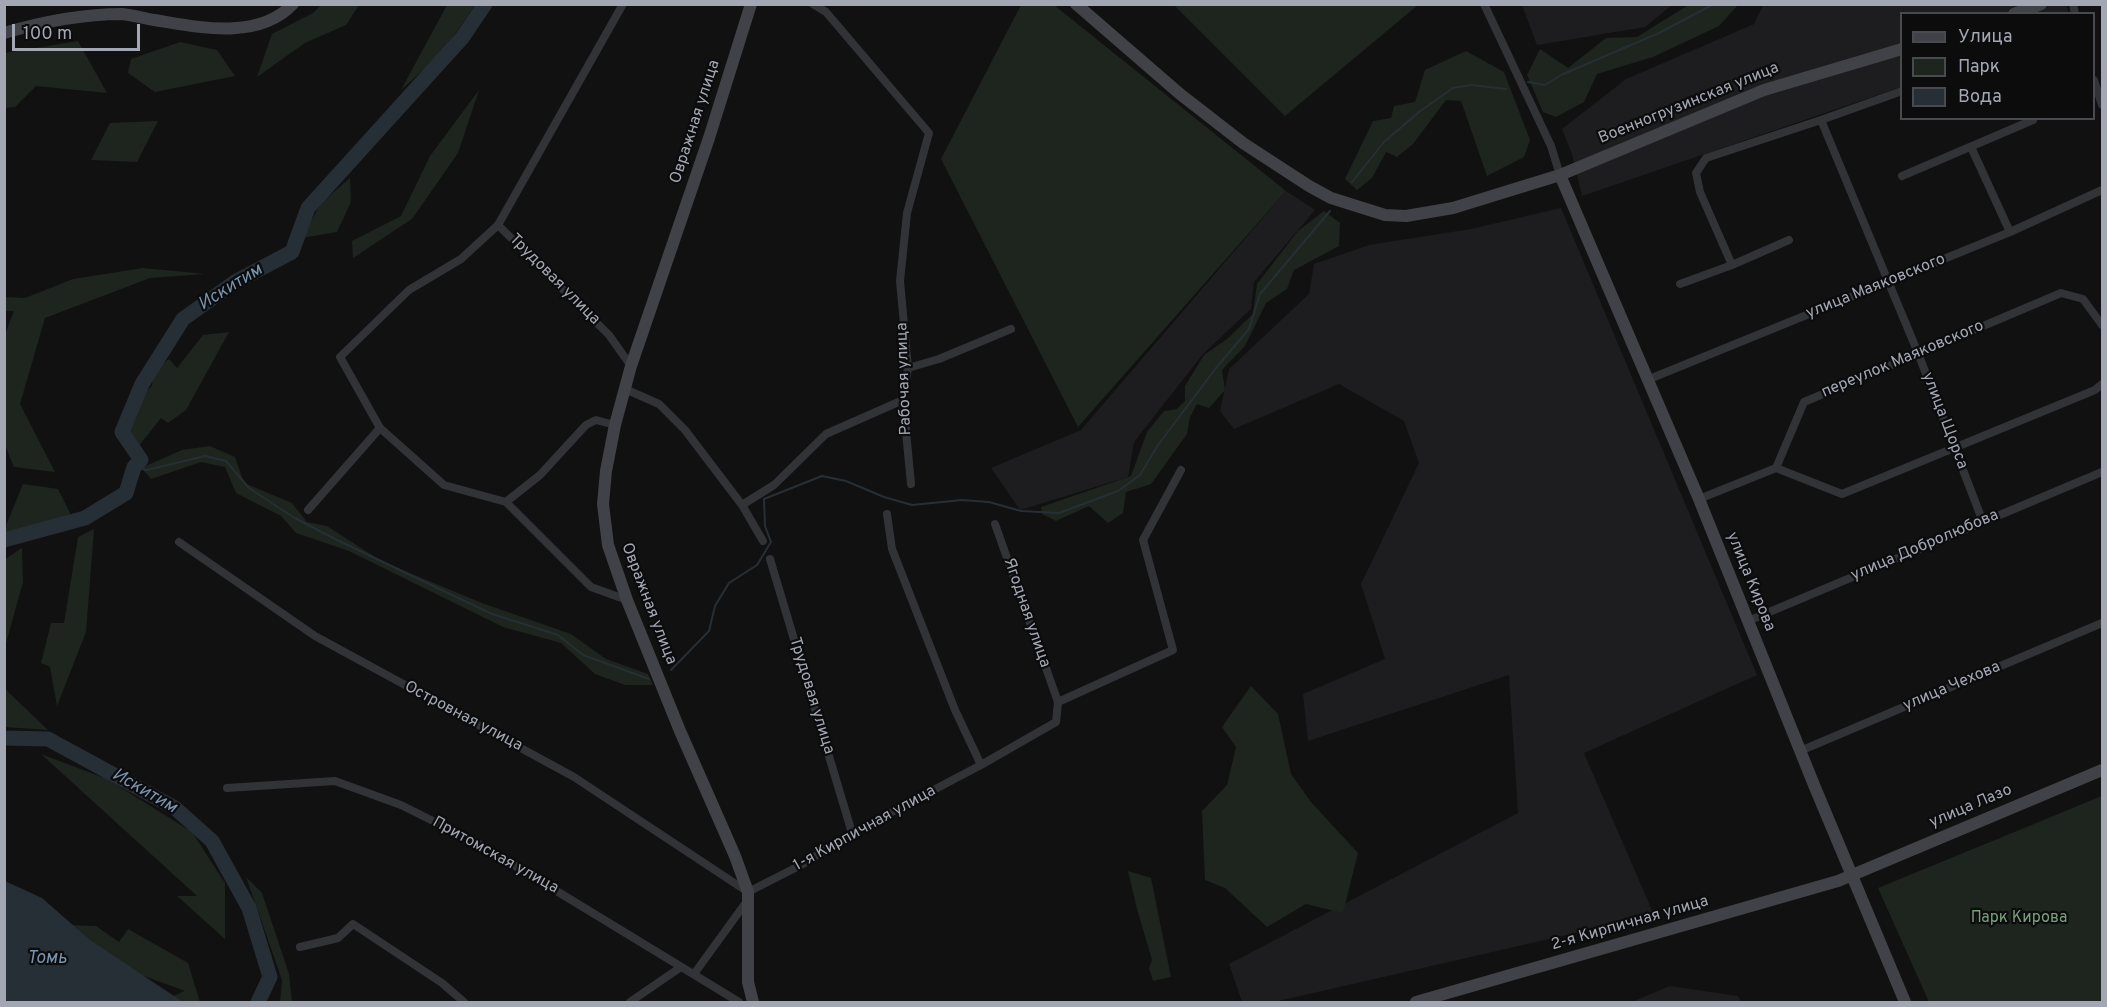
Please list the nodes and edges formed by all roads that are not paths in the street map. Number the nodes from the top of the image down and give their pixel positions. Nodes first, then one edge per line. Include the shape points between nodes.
1 (293, 4) edge
2 (623, 4) edge
3 (751, 4) edge
4 (813, 4) edge
5 (1076, 4) edge
6 (1484, 4) edge
7 (2042, 4) edge
8 (2020, 12) edge
9 (4, 33) edge
10 (1900, 50) edge
11 (2095, 83) edge
12 (1900, 92) edge
13 (2103, 105) edge
14 (1821, 120) junction
15 (2032, 120) dead end
16 (1971, 147) junction
17 (1560, 175) junction
18 (1902, 176) dead end
19 (2103, 190) edge
20 (498, 225) junction
21 (2010, 232) junction
22 (1789, 240) dead end
23 (1732, 265) junction
24 (1888, 282) junction
25 (1680, 284) dead end
26 (2103, 325) edge
27 (1011, 329) dead end
28 (1918, 353) junction
29 (631, 366) junction
30 (908, 368) junction
31 (1647, 381) junction
32 (2103, 384) edge
33 (625, 389) junction
34 (903, 400) junction
35 (615, 425) junction
36 (380, 428) junction
37 (1954, 447) junction
38 (1776, 468) junction
39 (1180, 470) dead end
40 (2103, 472) edge
41 (911, 484) dead end
42 (1699, 500) junction
43 (506, 502) junction
44 (742, 505) junction
45 (308, 510) dead end
46 (887, 514) dead end
47 (1983, 522) junction
48 (995, 524) dead end
49 (763, 541) dead end
50 (179, 542) dead end
51 (770, 559) dead end
52 (627, 600) junction
53 (1748, 621) junction
54 (2103, 623) edge
55 (1058, 702) junction
56 (1800, 751) junction
57 (981, 765) junction
58 (2103, 770) edge
59 (227, 788) dead end
60 (852, 833) junction
61 (1853, 875) junction
62 (748, 896) junction
63 (300, 947) dead end
64 (681, 966) junction
65 (694, 974) junction
66 (464, 1002) edge
67 (630, 1002) edge
68 (739, 1002) edge
69 (753, 1002) edge
70 (1416, 1002) edge
71 (1905, 1002) edge

1 - 9 street via 268,21 247,27 219,29 123,14 67,19
2 - 20 street
3 - 29 street, Овражная улица
4 - 30 street, Рабочая улица via 826,12 929,133 907,213 900,280
5 - 17 street, Военногрузинская улица via 1180,94 1243,142 1309,186 1354,207 1406,216 1453,208
6 - 17 street via 1551,146
7 - 8 street
10 - 17 street, Военногрузинская улица via 1764,90
11 - 13 street
12 - 14 street
14 - 23 street via 1706,158 1696,173 1700,192
14 - 24 street, улица Щорса
15 - 16 street
16 - 18 street
16 - 21 street
17 - 31 street, улица Кирова
19 - 21 street, улица Маяковского
20 - 29 street, Трудовая улица via 609,335
20 - 36 street via 461,259 409,290 340,357
21 - 24 street, улица Маяковского
22 - 23 street
23 - 25 street
24 - 28 street, улица Щорса
24 - 31 street, улица Маяковского
26 - 28 street, переулок Маяковского via 2084,298 2061,293
27 - 30 street
28 - 37 street, улица Щорса
28 - 38 street, переулок Маяковского via 1804,402
29 - 33 street, Овражная улица
30 - 34 street, Рабочая улица
31 - 42 street, улица Кирова
32 - 37 street
33 - 35 street, Овражная улица
33 - 44 street via 659,404 685,430
34 - 41 street, Рабочая улица
34 - 44 street via 826,434 774,485
35 - 43 street via 596,420 586,425 540,475
35 - 52 street, Овражная улица via 603,504 608,545
36 - 43 street via 444,485
36 - 45 street
37 - 38 street via 1842,494
37 - 47 street, улица Щорса
38 - 42 street
39 - 55 street via 1143,540 1173,650
40 - 47 street, улица Добролюбова
42 - 53 street, улица Кирова
43 - 52 street via 591,587
44 - 49 street
46 - 57 street via 892,549 954,710
47 - 53 street, улица Добролюбова
48 - 55 street, Ягодная улица
50 - 62 street, Островная улица via 315,636 574,777
51 - 60 street, Трудовая улица
52 - 62 street, Овражная улица via 735,856
53 - 56 street, улица Кирова
54 - 56 street, улица Чехова
55 - 57 street, 1-я Кирпичная улица via 1056,722
56 - 61 street, улица Кирова
57 - 60 street, 1-я Кирпичная улица
58 - 61 street, улица Лазо
59 - 64 street, Притомская улица via 335,782 401,805 481,845
60 - 62 street, 1-я Кирпичная улица
61 - 70 street, 2-я Кирпичная улица
61 - 71 street, улица Кирова
62 - 65 street, 1-я Кирпичная улица
62 - 69 street, Овражная улица via 747,982
63 - 66 street via 338,938 353,924 442,982
64 - 65 street, Притомская улица
64 - 67 street
65 - 68 street, Притомская улица

